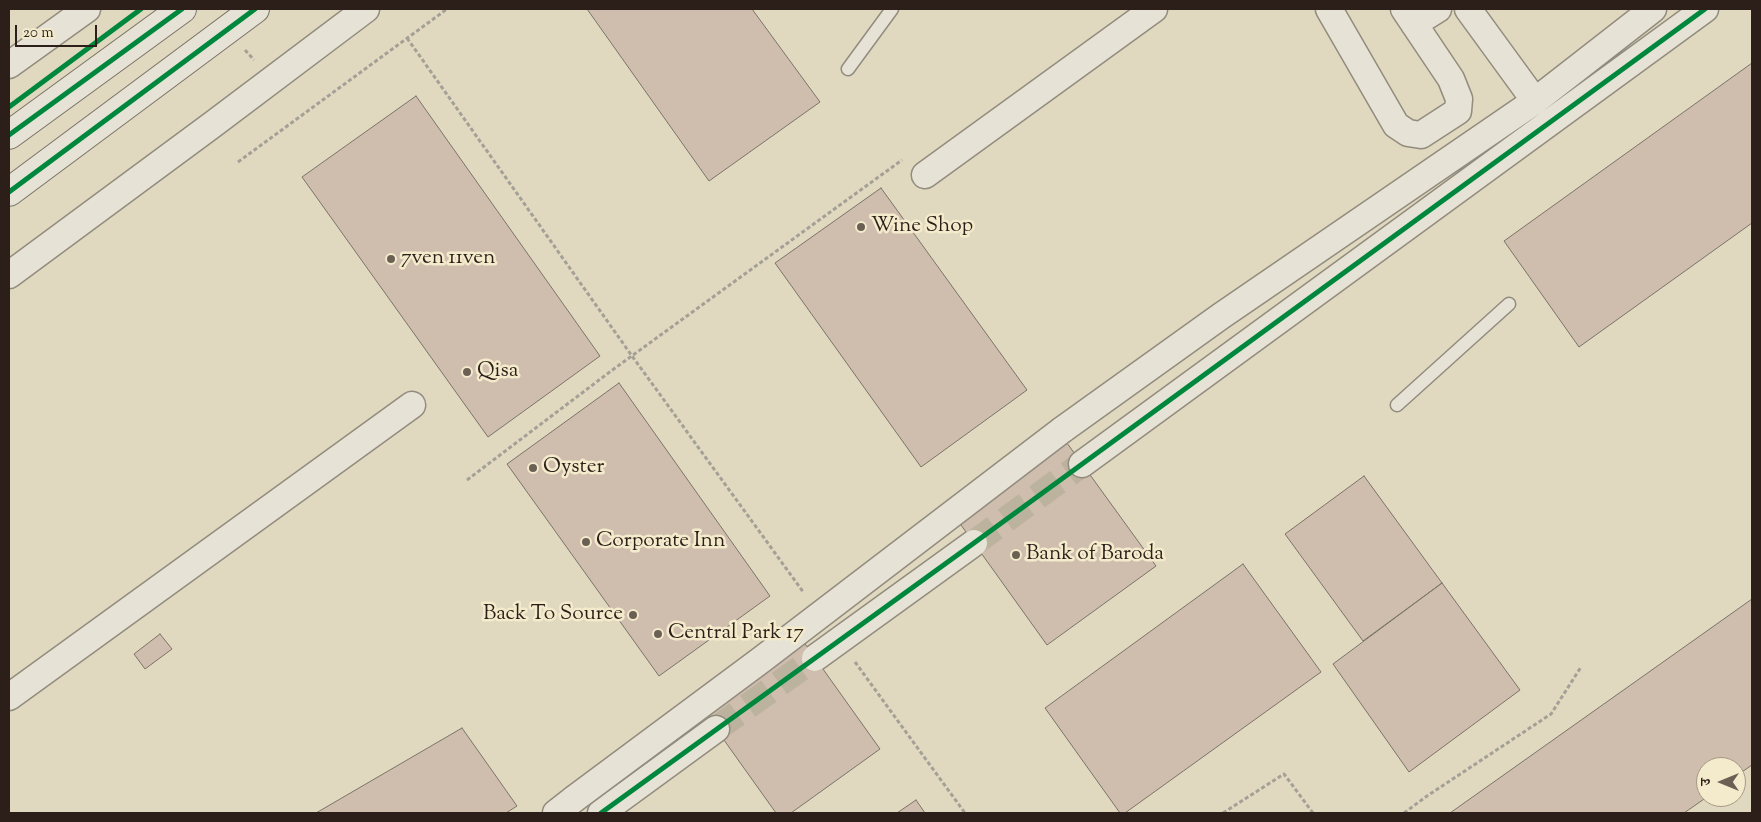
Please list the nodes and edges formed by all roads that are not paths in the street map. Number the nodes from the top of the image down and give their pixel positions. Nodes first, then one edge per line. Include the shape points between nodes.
1 (87, 9) edge
2 (182, 9) edge
3 (254, 9) edge
4 (366, 9) edge
5 (892, 9) edge
6 (1154, 9) edge
7 (1329, 9) edge
8 (1438, 9) edge
9 (1468, 9) edge
10 (1653, 9) edge
11 (1704, 9) edge
12 (1409, 16) edge
13 (9, 65) edge
14 (848, 69) dead end
15 (1534, 101) junction
16 (9, 135) edge
17 (925, 175) dead end
18 (9, 192) edge
19 (9, 275) edge
20 (1509, 304) dead end
21 (412, 405) dead end
22 (1397, 405) dead end
23 (1082, 464) tunnel mouth
24 (974, 543) tunnel mouth
25 (815, 658) tunnel mouth
26 (9, 697) edge
27 (716, 730) tunnel mouth
28 (565, 806) edge
29 (601, 813) edge

1 - 13 street
2 - 16 main road
3 - 18 main road
4 - 19 street
5 - 14 lane
6 - 17 street
7 - 12 street via 1396,125 1408,134 1421,136 1458,112 1459,98 1451,79
8 - 12 street
9 - 15 street
10 - 15 street
11 - 23 street
15 - 28 street, bridge via 1221,316 1062,430
20 - 22 lane
21 - 26 street
24 - 25 street, bridge
27 - 29 street

